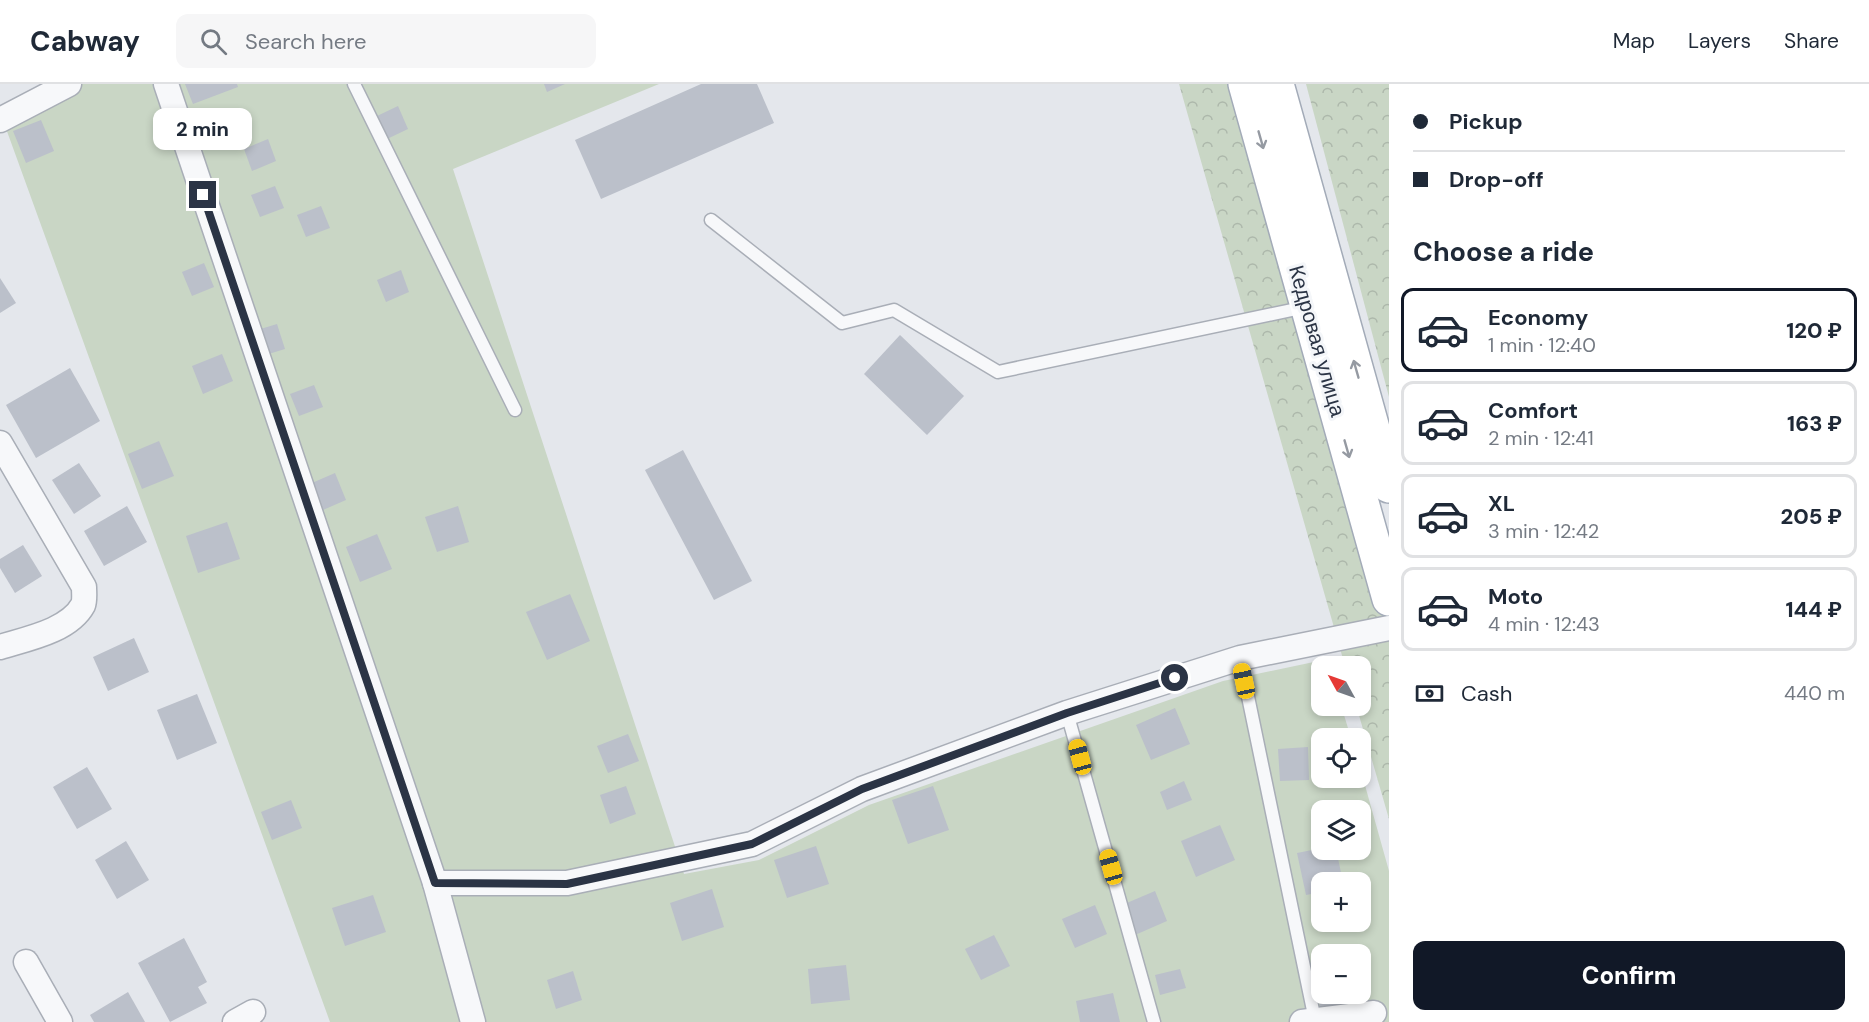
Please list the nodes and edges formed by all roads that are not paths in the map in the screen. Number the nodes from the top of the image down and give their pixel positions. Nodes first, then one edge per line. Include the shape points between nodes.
1 (166, 84) edge
2 (1245, 84) edge
3 (1276, 84) edge
4 (357, 85) edge
5 (59, 86) edge
6 (0, 120) edge
7 (711, 220) dead end
8 (1307, 307) junction
9 (515, 410) dead end
10 (0, 443) edge
11 (1389, 486) edge
12 (1389, 599) edge
13 (1389, 628) edge
14 (0, 647) edge
15 (1240, 658) junction
16 (1067, 713) junction
17 (435, 883) junction
18 (26, 962) dead end
19 (1374, 1013) dead end
20 (1309, 1021) edge
21 (60, 1022) edge
22 (473, 1022) edge
23 (1154, 1022) edge

1 - 17 street
2 -> 8 main road, Кедровая улица
11 -> 3 main road, Кедровая улица
4 - 9 lane
5 - 6 street
7 - 8 lane via 842,323 894,310 998,372
8 -> 12 main road, Кедровая улица
10 - 14 street via 84,587 84,603 73,619
13 - 15 street
15 - 16 street
15 - 20 lane
16 - 17 street via 862,789 752,844 567,884
16 - 23 lane
17 - 22 street
18 - 21 street
19 - 20 street

